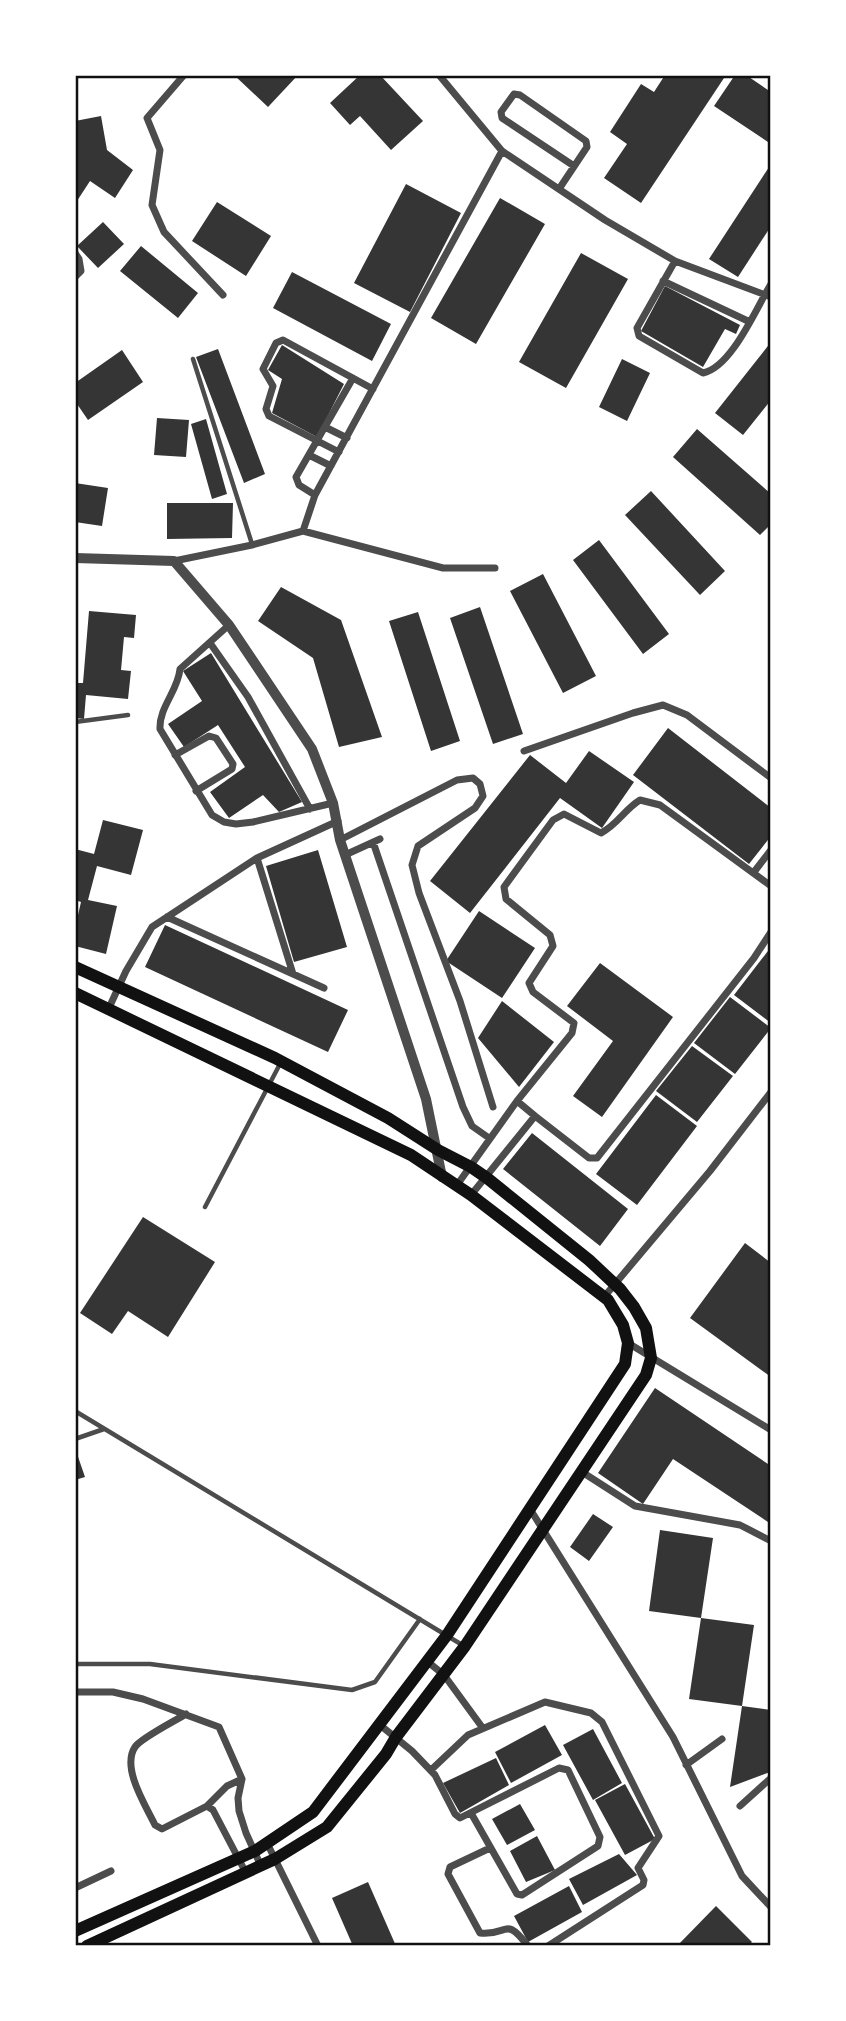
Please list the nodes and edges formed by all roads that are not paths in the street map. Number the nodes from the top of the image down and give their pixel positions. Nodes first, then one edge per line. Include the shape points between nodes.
1 (184, 75) edge
2 (439, 75) edge
3 (502, 151) junction
4 (574, 166) junction
5 (559, 189) junction
6 (75, 253) edge
7 (675, 261) junction
8 (75, 277) edge
9 (663, 281) junction
10 (771, 284) edge
11 (223, 295) dead end
12 (768, 296) edge
13 (750, 322) junction
14 (192, 359) dead end
15 (353, 378) junction
16 (373, 389) junction
17 (325, 427) junction
18 (347, 438) junction
19 (317, 441) junction
20 (339, 452) junction
21 (309, 455) junction
22 (331, 466) junction
23 (316, 495) junction
24 (303, 531) junction
25 (252, 545) junction
26 (75, 558) edge
27 (174, 561) junction
28 (495, 569) dead end
29 (229, 625) junction
30 (210, 643) junction
31 (128, 715) dead end
32 (75, 722) edge
33 (524, 751) dead end
34 (175, 755) junction
35 (771, 778) edge
36 (196, 791) junction
37 (333, 803) junction
38 (310, 809) junction
39 (338, 821) junction
40 (340, 840) junction
41 (771, 850) edge
42 (345, 855) junction
43 (257, 858) junction
44 (754, 872) junction
45 (771, 886) edge
46 (167, 917) junction
47 (771, 932) edge
48 (75, 967) edge
49 (293, 974) junction
50 (118, 988) junction
51 (324, 988) dead end
52 (75, 993) edge
53 (108, 1010) junction
54 (281, 1061) junction
55 (268, 1087) junction
56 (771, 1092) edge
57 (517, 1101) junction
58 (494, 1107) dead end
59 (535, 1116) junction
60 (489, 1138) junction
61 (438, 1150) junction
62 (471, 1167) junction
63 (442, 1177) junction
64 (487, 1178) junction
65 (457, 1185) junction
66 (471, 1195) junction
67 (205, 1207) dead end
68 (615, 1284) junction
69 (606, 1298) junction
70 (628, 1343) junction
71 (651, 1358) junction
72 (75, 1411) edge
73 (104, 1429) junction
74 (771, 1430) edge
75 (75, 1439) edge
76 (582, 1472) junction
77 (530, 1509) junction
78 (542, 1531) junction
79 (771, 1541) edge
80 (420, 1619) junction
81 (447, 1635) junction
82 (465, 1646) junction
83 (428, 1662) junction
84 (75, 1664) edge
85 (444, 1675) junction
86 (75, 1692) edge
87 (186, 1714) junction
88 (380, 1725) junction
89 (482, 1727) junction
90 (396, 1737) junction
91 (722, 1739) dead end
92 (686, 1765) junction
93 (431, 1770) junction
94 (771, 1778) edge
95 (242, 1779) junction
96 (207, 1806) junction
97 (740, 1806) dead end
98 (471, 1813) junction
99 (267, 1843) junction
100 (490, 1848) junction
101 (255, 1851) junction
102 (238, 1858) junction
103 (275, 1859) junction
104 (261, 1866) junction
105 (111, 1871) dead end
106 (246, 1872) junction
107 (182, 1883) junction
108 (75, 1888) edge
109 (190, 1899) junction
110 (771, 1907) edge
111 (106, 1917) junction
112 (75, 1931) edge
113 (113, 1934) junction
114 (87, 1946) edge
115 (318, 1946) edge
116 (528, 1946) edge
117 (548, 1946) edge

1 - 11 street via 147,118 160,150 152,205 164,232
2 - 3 street
3 - 5 street
3 - 16 street
4 - 4 street via 586,141 514,94 501,112 502,118
4 - 5 street
5 - 7 street
6 - 8 street via 80,271
7 - 9 street
7 - 12 street
9 - 13 street
9 - 13 street via 637,328 639,336 703,373 712,371
10 - 12 street
12 - 13 street
14 - 25 lane
15 - 16 street
15 - 17 street
15 - 19 street via 282,340 276,343 263,369 273,386 269,416
16 - 18 street
17 - 18 street
17 - 19 street
18 - 20 street
19 - 20 street
19 - 21 street
20 - 22 street
21 - 22 street
21 - 23 street via 296,477 299,485
22 - 23 street
23 - 24 street
24 - 25 street
24 - 28 street via 443,568
25 - 27 street
26 - 27 street
27 - 29 street
29 - 30 street
29 - 37 street via 312,749
30 - 34 street via 180,669 179,680 159,716 160,729
30 - 38 street via 248,697
31 - 32 lane
33 - 35 street via 663,705 687,715
34 - 36 street
34 - 36 street via 209,736 216,738 233,764
36 - 38 street via 212,815 224,822 253,822
37 - 38 street
37 - 39 street
39 - 40 street
39 - 43 street
40 - 42 street
40 - 58 street via 457,780 473,778 480,784 483,796 475,808 418,846 412,865
41 - 44 street
42 - 60 street via 377,841 463,1107 472,1126
42 - 61 street via 426,1099
43 - 46 street
43 - 49 street
44 - 45 street
44 - 57 street via 660,805 640,800 601,833 564,814 553,820 504,887 506,899 551,935 553,946 529,983 533,992 573,1023 572,1033
46 - 49 street
46 - 50 street via 152,927
47 - 59 street via 597,1158 589,1158
48 - 50 main road
49 - 51 street
50 - 53 street
50 - 54 main road
52 - 53 main road
53 - 55 main road
54 - 55 lane
54 - 61 main road
55 - 63 main road via 411,1156
55 - 67 lane
56 - 68 street
57 - 59 street
57 - 60 street
59 - 64 street
60 - 62 street
61 - 62 main road
61 - 63 street
62 - 64 main road
62 - 65 street
63 - 65 main road
64 - 66 street
64 - 68 main road
65 - 66 main road
66 - 69 main road
68 - 69 street
68 - 71 main road via 646,1328
69 - 70 main road
70 - 71 street
70 - 77 main road via 625,1364
71 - 74 street
71 - 76 main road via 646,1375
72 - 73 lane
73 - 75 lane
73 - 80 lane
76 - 78 main road
76 - 79 street via 635,1506 740,1525
77 - 78 street
77 - 81 main road
78 - 82 main road
78 - 92 street via 673,1737
80 - 81 lane
80 - 84 lane via 374,1682 352,1690 150,1664
81 - 82 lane
81 - 83 main road
82 - 85 main road
83 - 85 street
83 - 88 main road
85 - 89 street
85 - 90 main road
86 - 87 street via 113,1692
87 - 95 street via 219,1727
87 - 96 street via 136,1746 130,1759 134,1780 155,1825 162,1829
88 - 90 street
88 - 99 main road via 313,1812
89 - 93 street
89 - 117 street via 545,1702 591,1713 602,1722 659,1836 638,1868 643,1885
90 - 93 street
90 - 103 main road via 327,1827
91 - 92 street
92 - 110 street via 742,1876
93 - 98 street via 455,1814 460,1818
94 - 97 street
95 - 96 street via 227,1786
95 - 101 street via 239,1811
96 - 102 street
98 - 100 street
98 - 100 street via 559,1768 568,1770 600,1837 598,1846 522,1895 517,1894
99 - 101 main road
99 - 103 street
100 - 116 street via 450,1867 448,1874 480,1933 509,1928
101 - 102 main road
101 - 104 street
102 - 106 street
102 - 107 main road
103 - 104 main road
103 - 115 street
104 - 106 main road
105 - 108 street
106 - 109 main road
107 - 109 main road
107 - 111 main road
109 - 113 main road
111 - 112 main road
111 - 113 main road
113 - 114 main road

